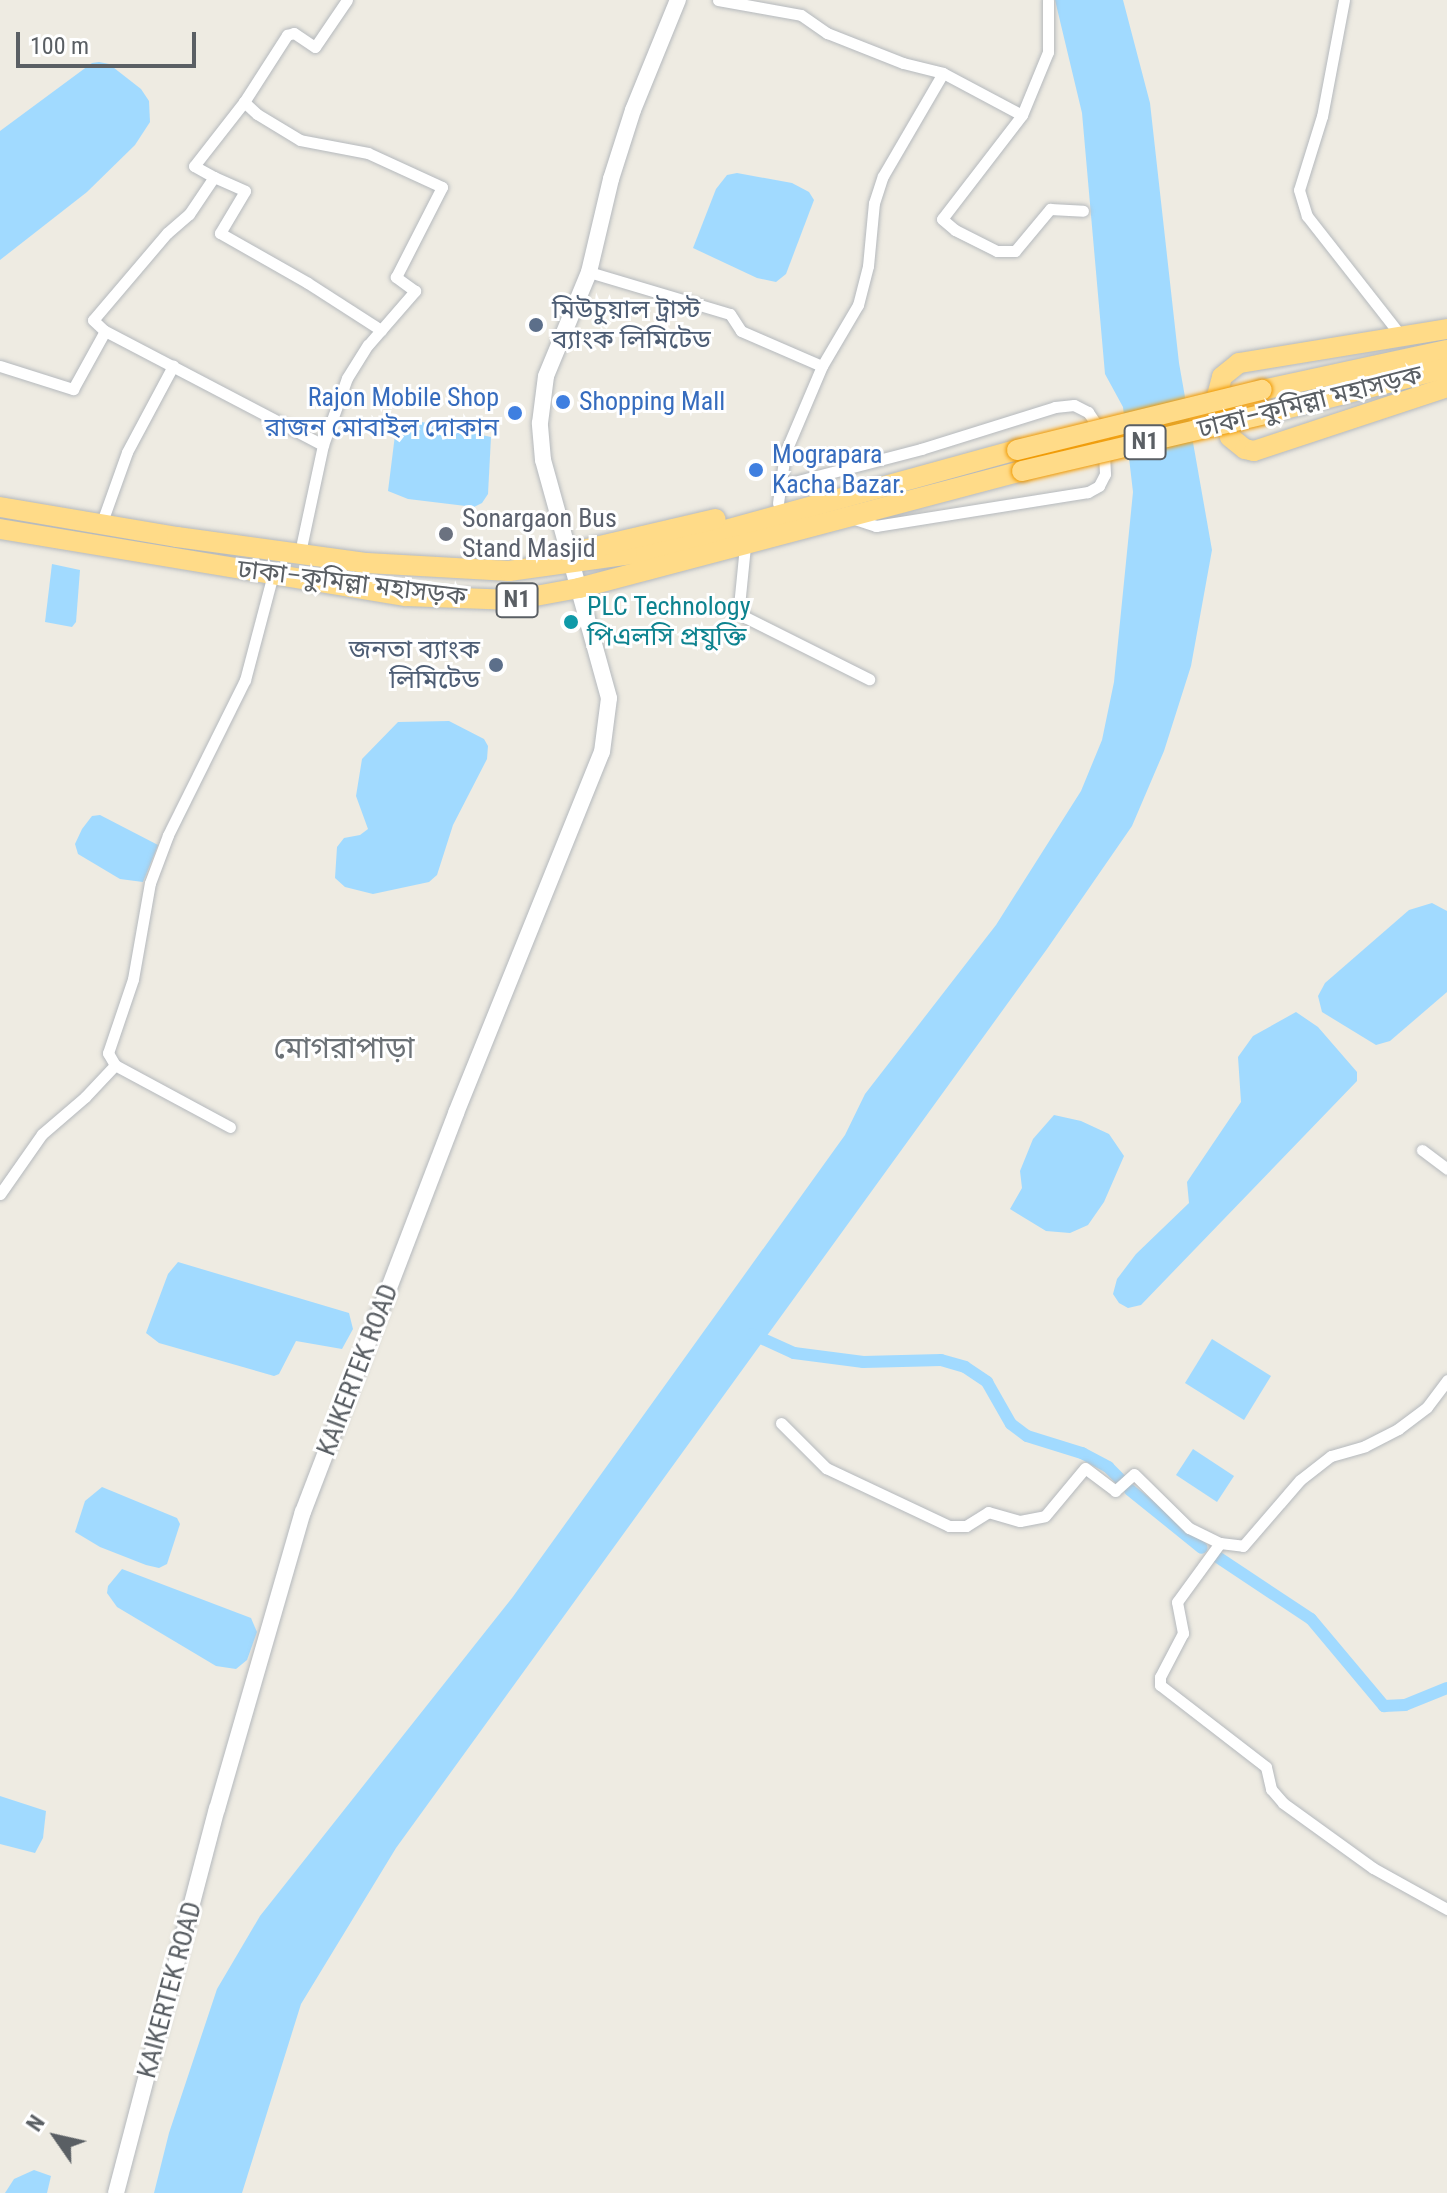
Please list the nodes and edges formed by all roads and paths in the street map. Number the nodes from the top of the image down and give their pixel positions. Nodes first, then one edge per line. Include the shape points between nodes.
1 (347, 0) edge
2 (678, 0) edge
3 (718, 0) edge
4 (1048, 0) edge
5 (1344, 0) edge
6 (943, 73) junction
7 (244, 102) junction
8 (1022, 115) junction
9 (214, 177) junction
10 (1083, 211) dead end
11 (589, 272) junction
12 (1447, 329) edge
13 (381, 330) junction
14 (105, 331) junction
15 (1401, 337) junction
16 (1447, 350) edge
17 (0, 366) edge
18 (173, 366) junction
19 (822, 366) junction
20 (1447, 368) edge
21 (1447, 387) edge
22 (323, 445) junction
23 (920, 475) junction
24 (779, 494) junction
25 (0, 507) edge
26 (849, 517) junction
27 (102, 522) junction
28 (127, 527) junction
29 (0, 529) edge
30 (302, 543) junction
31 (745, 546) junction
32 (569, 558) junction
33 (273, 574) junction
34 (579, 588) junction
35 (869, 679) dead end
36 (115, 1065) junction
37 (230, 1127) dead end
38 (1422, 1150) dead end
39 (1447, 1169) edge
40 (4, 1178) edge
41 (0, 1194) edge
42 (1447, 1380) edge
43 (781, 1423) dead end
44 (1220, 1543) junction
45 (1447, 1909) edge
46 (116, 2193) edge

1 - 7 street via 315,47 294,33 287,35
2 - 11 main road, KAIKERTEK ROAD via 633,110
3 - 6 street via 801,15 827,33
4 - 8 street via 1048,52
5 - 15 street via 1322,116 1299,190 1307,216
6 - 8 street
6 - 19 street via 883,176 858,305
7 - 9 street via 194,166
7 - 13 street via 300,140 368,153 442,187 396,277 415,291
8 - 10 street via 958,196 942,219 944,224 997,251 1015,251 1050,209
9 - 13 street via 245,191 220,233
9 - 14 street via 184,222 167,233 93,320
11 - 19 street via 730,314 741,331
11 - 32 main road, KAIKERTEK ROAD via 546,376 540,423 543,460
12 - 15 highway
13 - 22 street via 347,378
14 - 17 street via 73,389
14 - 18 street
15 - 21 highway via 1239,363 1217,387 1226,429 1237,444 1254,451
16 - 23 highway, ঢাকা–কুমিল্লা মহাসড়ক / N1, bridge
18 - 22 street
18 - 27 street via 127,452
19 - 24 street via 785,453
20 - 26 highway, ঢাকা–কুমিল্লা মহাসড়ক / N1, bridge
22 - 30 street
23 - 24 highway
23 - 32 highway, ঢাকা–কুমিল্লা মহাসড়ক / N1 via 646,552
24 - 26 street via 1055,407 1074,405 1088,412 1103,434 1105,474 1088,492 876,526
24 - 32 highway
25 - 27 highway, ঢাকা–কুমিল্লা মহাসড়ক / N1
26 - 31 highway, ঢাকা–কুমিল্লা মহাসড়ক / N1
27 - 28 highway, ঢাকা–কুমিল্লা মহাসড়ক / N1
28 - 30 highway via 170,524
28 - 32 highway, ঢাকা–কুমিল্লা মহাসড়ক / N1 via 367,563 509,571
29 - 33 highway, ঢাকা–কুমিল্লা মহাসড়ক / N1
30 - 32 highway via 431,558
31 - 34 highway, ঢাকা–কুমিল্লা মহাসড়ক / N1
31 - 35 street via 739,606 745,617
32 - 34 main road, KAIKERTEK ROAD
33 - 34 highway, ঢাকা–কুমিল্লা মহাসড়ক / N1 via 447,599 514,600
33 - 36 street via 245,680 168,835 150,883 133,979 108,1053
34 - 46 main road, KAIKERTEK ROAD via 609,698 602,752 303,1512 217,1809
36 - 37 street
36 - 40 street
38 - 39 street
40 - 41 street
42 - 44 street via 1427,1407 1398,1429 1331,1456 1300,1480 1243,1546
43 - 44 street via 826,1468 949,1526 966,1526 988,1512 1020,1521 1045,1516 1085,1468 1115,1491 1134,1474 1189,1528
44 - 45 street via 1177,1602 1183,1633 1160,1685 1266,1767 1271,1789 1283,1803 1373,1868

